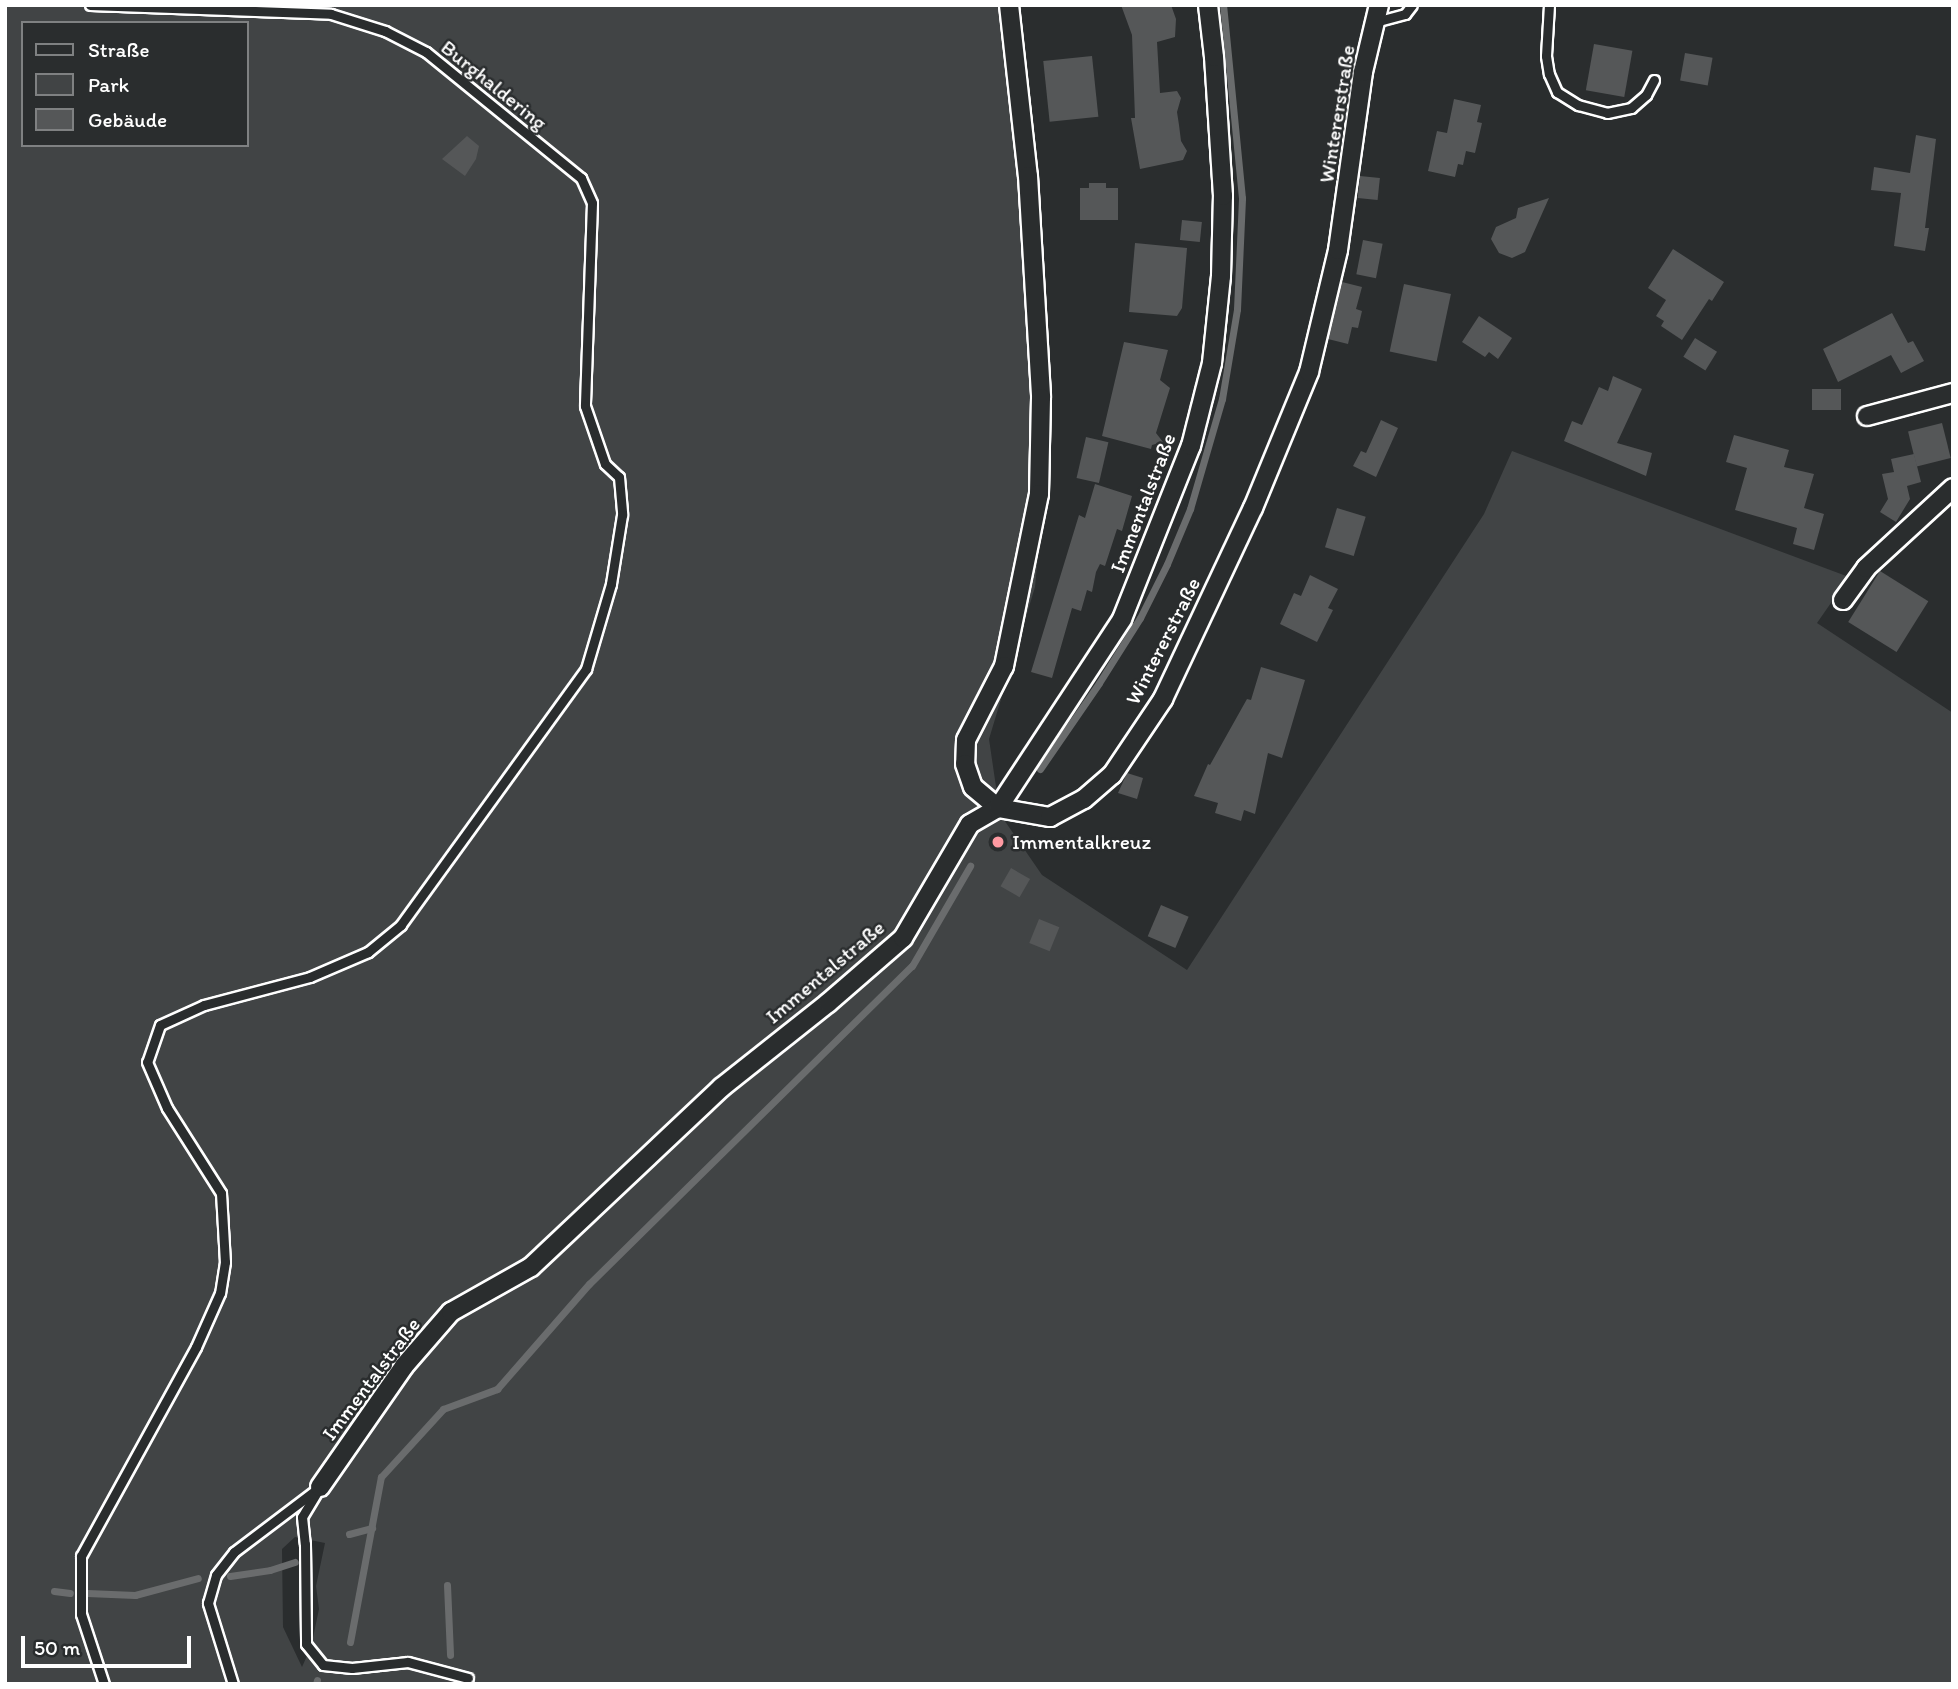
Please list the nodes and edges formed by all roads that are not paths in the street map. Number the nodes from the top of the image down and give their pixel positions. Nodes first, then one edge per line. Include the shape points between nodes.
1 (90, 5) edge
2 (1009, 5) edge
3 (1208, 5) edge
4 (1412, 5) edge
5 (1549, 5) edge
6 (1377, 14) edge
7 (1654, 80) dead end
8 (1953, 393) edge
9 (1867, 416) dead end
10 (1953, 488) edge
11 (1843, 600) dead end
12 (998, 808) junction
13 (320, 1487) junction
14 (468, 1678) dead end
15 (104, 1684) edge
16 (233, 1684) edge

1 - 15 lane, Burghaldering via 331,14 385,31 426,52 580,177 592,203 585,406 605,464 619,477 622,515 611,584 586,669 401,925 368,952 310,977 204,1005 160,1025 147,1062 167,1108 220,1192 225,1262 220,1293 196,1347 81,1556 81,1614
2 - 12 street via 1028,176 1041,411 1039,494 1020,599 1004,667 966,740 965,764 973,787
3 - 12 street, Immentalstraße via 1223,196 1213,363 1191,446 1122,619
4 - 6 lane via 1405,14
5 - 7 lane via 1546,56 1557,92 1578,105 1607,113 1631,108
6 - 12 street, Wintererstraße via 1363,72 1338,250 1309,372 1253,508 1168,687 1112,775 1084,799 1050,817
8 - 9 street
10 - 11 street via 1866,568
12 - 13 street, Immentalstraße via 970,824 903,938 722,1087 531,1267 451,1312 404,1366
13 - 14 lane via 302,1517 306,1644 314,1655 323,1665 352,1668 408,1662
13 - 16 lane, Immentalstraße via 243,1544 216,1574 208,1603

